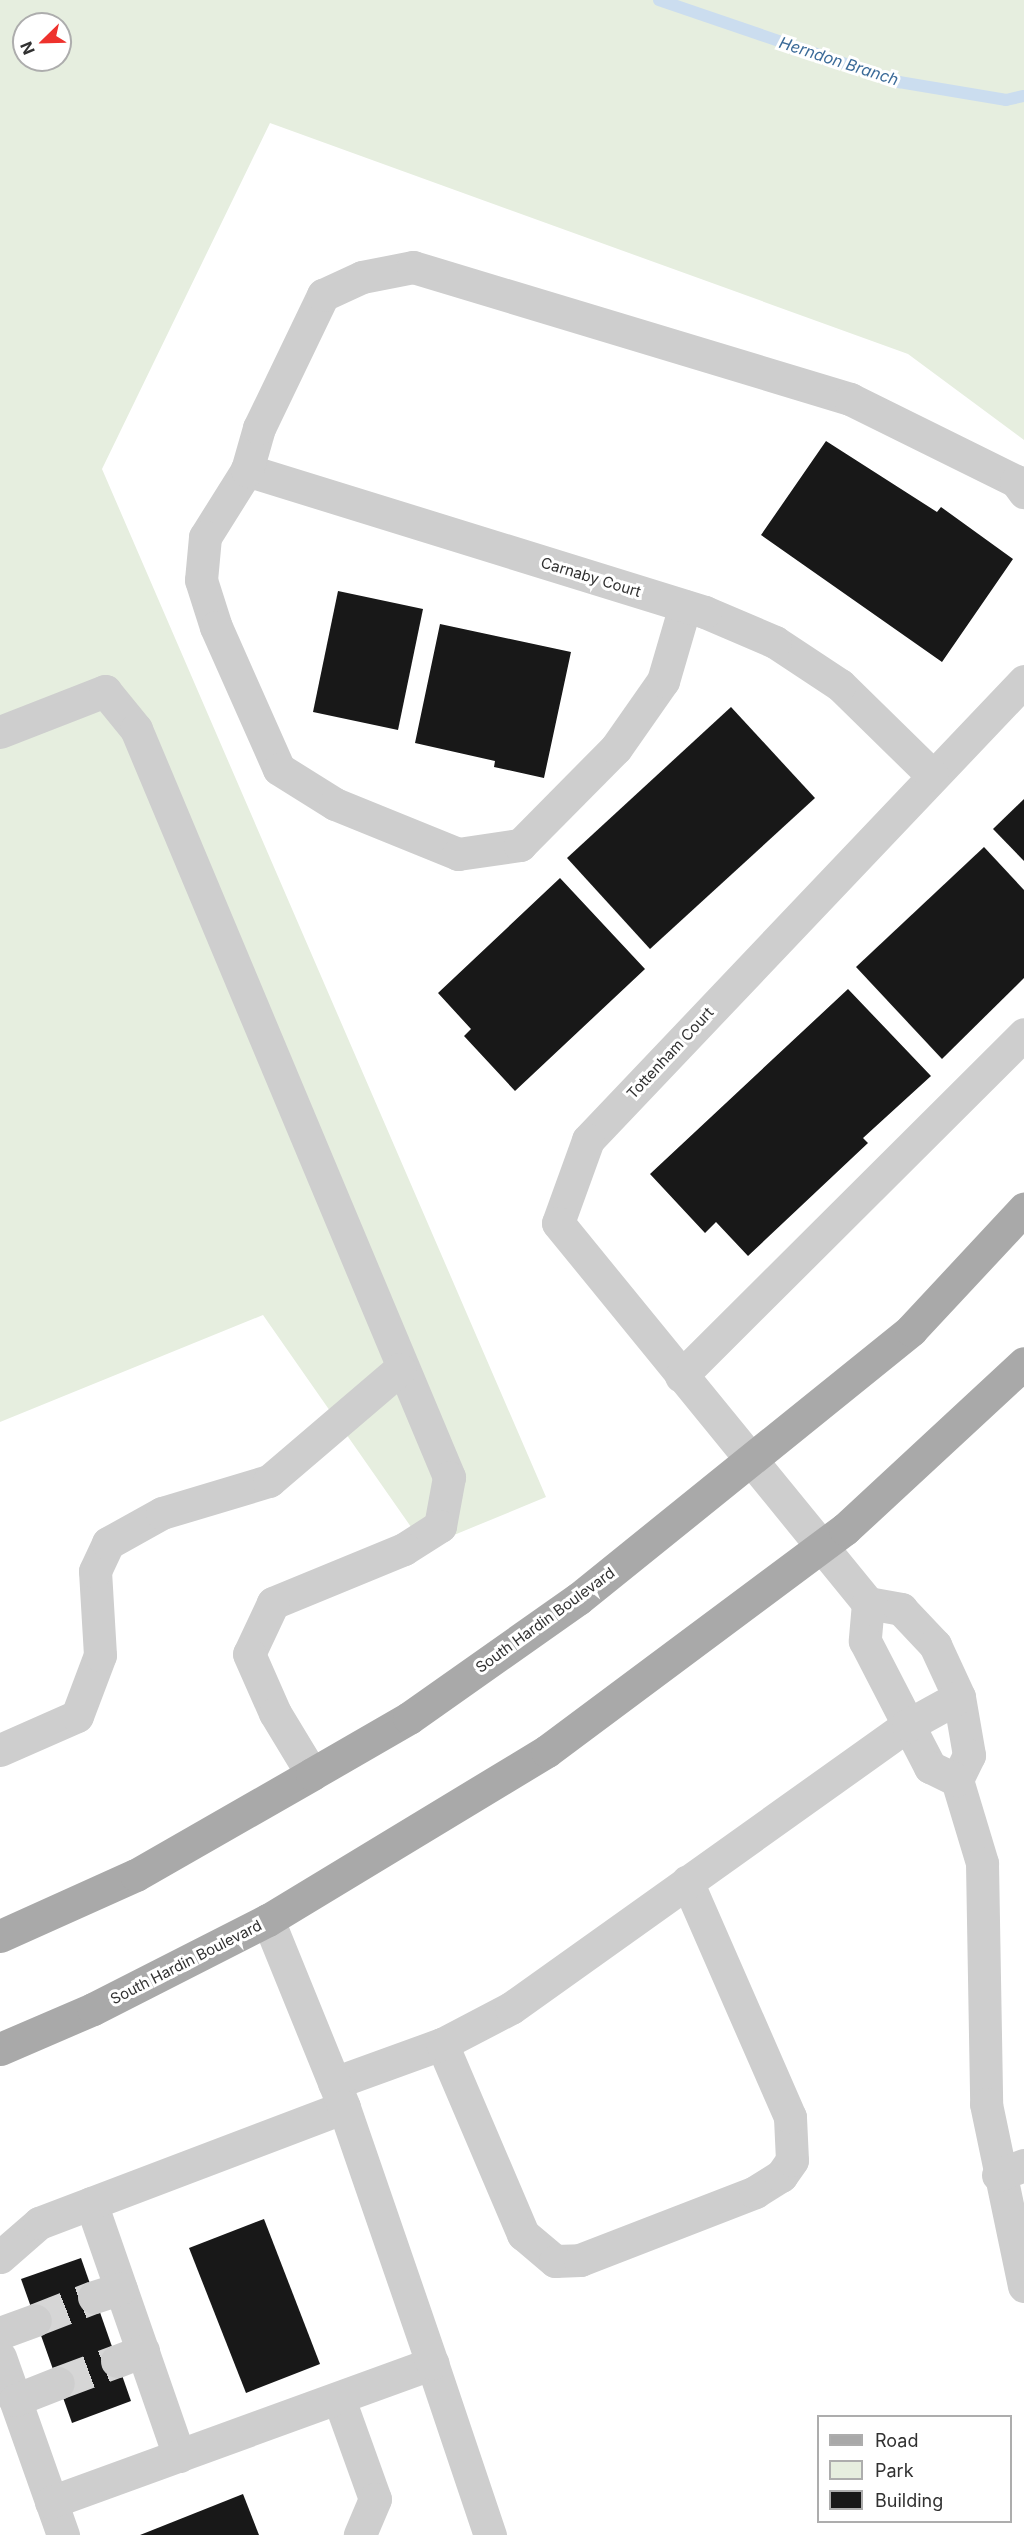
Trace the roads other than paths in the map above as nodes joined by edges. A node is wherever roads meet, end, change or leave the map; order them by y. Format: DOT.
graph roads {
  1 [pos="247,470"];
  2 [pos="1024,492"];
  3 [pos="686,606"];
  4 [pos="1024,681"];
  5 [pos="0,732"];
  6 [pos="932,775"];
  7 [pos="1024,1034"];
  8 [pos="1024,1209"];
  9 [pos="1024,1363"];
  10 [pos="400,1369"];
  11 [pos="681,1376"];
  12 [pos="749,1461"];
  13 [pos="820,1547"];
  14 [pos="868,1603"];
  15 [pos="959,1697"];
  16 [pos="908,1725"];
  17 [pos="0,1750"];
  18 [pos="312,1774"];
  19 [pos="957,1780"];
  20 [pos="687,1881"];
  21 [pos="268,1920"];
  22 [pos="0,1936"];
  23 [pos="442,2044"];
  24 [pos="0,2049"];
  25 [pos="339,2095"];
  26 [pos="1011,2170"];
  27 [pos="91,2203"];
  28 [pos="0,2257"];
  29 [pos="1024,2286"];
  30 [pos="35,2320"];
  31 [pos="0,2333"];
  32 [pos="0,2357"];
  33 [pos="432,2363"];
  34 [pos="58,2383"];
  35 [pos="339,2399"];
  36 [pos="15,2400"];
  37 [pos="179,2456"];
  38 [pos="51,2502"];
  39 [pos="63,2535"];
  40 [pos="360,2535"];
  41 [pos="490,2535"];
  1 -- 2 [label="street"];
  1 -- 3 [label="street, Carnaby Court"];
  1 -- 3 [label="street"];
  3 -- 6 [label="street, Carnaby Court"];
  4 -- 6 [label="street, Tottenham Court"];
  5 -- 10 [label="street"];
  6 -- 11 [label="street, Tottenham Court"];
  7 -- 11 [label="street"];
  8 -- 12 [label="main road, South Hardin Boulevard"];
  9 -- 13 [label="main road, South Hardin Boulevard"];
  10 -- 17 [label="street"];
  10 -- 18 [label="street"];
  11 -- 12 [label="street, Tottenham Court"];
  12 -- 13 [label="street, Tottenham Court"];
  12 -- 18 [label="main road, South Hardin Boulevard"];
  13 -- 14 [label="street, Tottenham Court"];
  13 -- 21 [label="main road, South Hardin Boulevard"];
  14 -- 15 [label="street"];
  14 -- 16 [label="street"];
  15 -- 16 [label="street"];
  15 -- 19 [label="street"];
  16 -- 19 [label="street"];
  16 -- 20 [label="street"];
  18 -- 22 [label="main road, South Hardin Boulevard"];
  19 -- 26 [label="street"];
  20 -- 23 [label="street"];
  20 -- 23 [label="street"];
  21 -- 24 [label="main road, South Hardin Boulevard"];
  21 -- 25 [label="street"];
  23 -- 25 [label="street"];
  25 -- 27 [label="street"];
  25 -- 33 [label="street"];
  26 -- 29 [label="street"];
  27 -- 28 [label="street"];
  27 -- 37 [label="street"];
  30 -- 31 [label="street"];
  32 -- 36 [label="street"];
  33 -- 35 [label="street"];
  33 -- 41 [label="street"];
  34 -- 36 [label="street"];
  35 -- 37 [label="street"];
  35 -- 40 [label="street"];
  36 -- 38 [label="street"];
  37 -- 38 [label="street"];
  38 -- 39 [label="street"];
}
